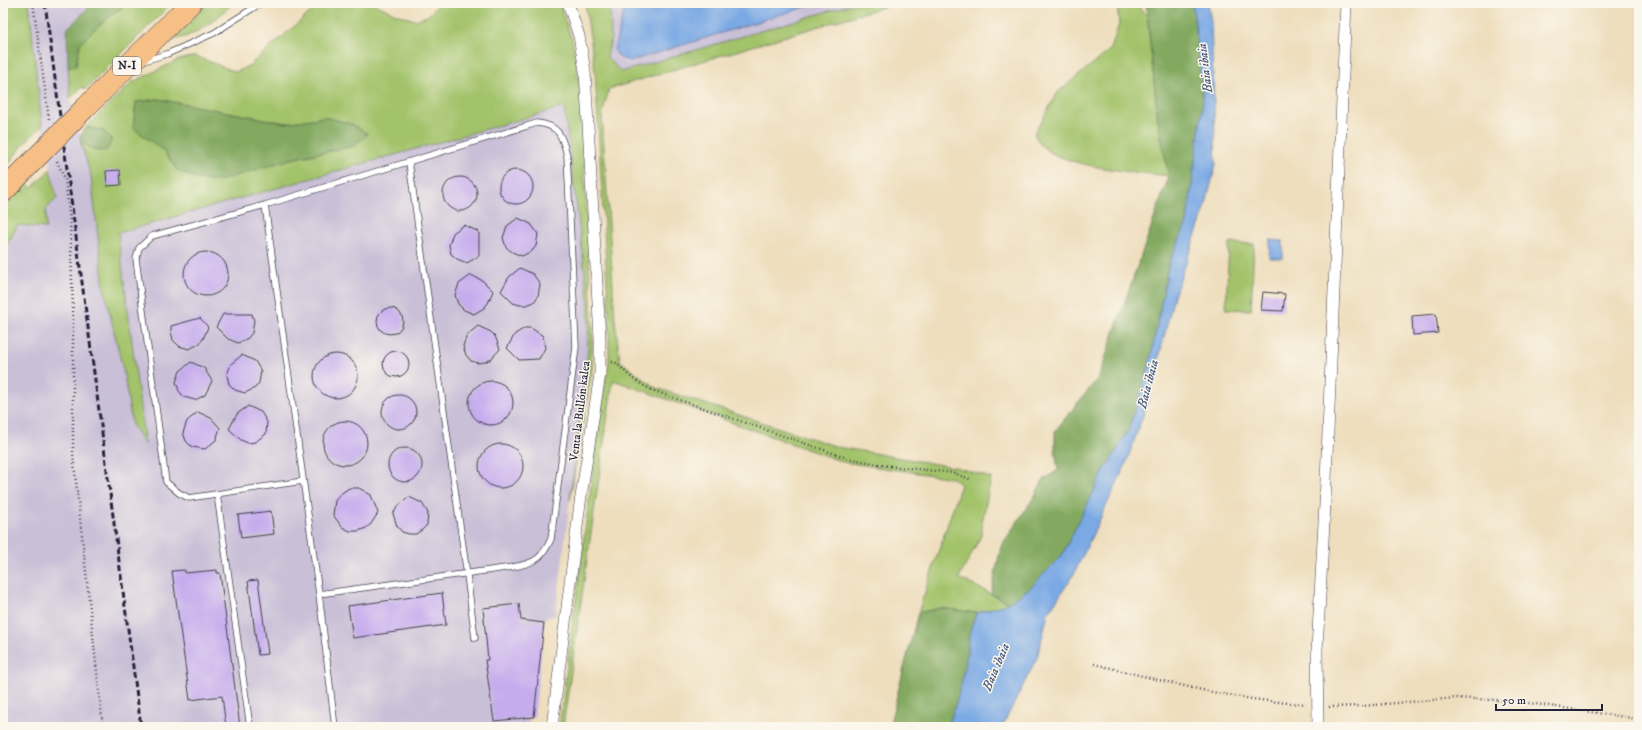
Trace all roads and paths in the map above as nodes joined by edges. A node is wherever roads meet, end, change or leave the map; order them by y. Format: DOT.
graph roads {
  1 [pos="33,3"];
  2 [pos="191,3"];
  3 [pos="261,3"];
  4 [pos="568,3"];
  5 [pos="1346,3"];
  6 [pos="127,66"];
  7 [pos="50,126"];
  8 [pos="55,157"];
  9 [pos="409,162"];
  10 [pos="3,192"];
  11 [pos="265,205"];
  12 [pos="600,361"];
  13 [pos="303,480"];
  14 [pos="972,480"];
  15 [pos="216,494"];
  16 [pos="468,574"];
  17 [pos="319,594"];
  18 [pos="475,638"];
  19 [pos="1094,664"];
  20 [pos="1318,705"];
  21 [pos="1639,720"];
  22 [pos="103,727"];
  23 [pos="250,727"];
  24 [pos="335,727"];
  25 [pos="552,727"];
  26 [pos="1318,727"];
  1 -- 7 [label="path"];
  2 -- 6 [label="highway, N-I"];
  3 -- 6 [label="lane"];
  4 -- 12 [label="street, Venta la Bullón kalea"];
  5 -- 20 [label="street"];
  6 -- 10 [label="highway, N-I, bridge"];
  8 -- 22 [label="path"];
  9 -- 11 [label="lane"];
  9 -- 16 [label="lane"];
  9 -- 16 [label="lane"];
  11 -- 13 [label="lane"];
  11 -- 15 [label="lane"];
  12 -- 14 [label="path"];
  12 -- 25 [label="street, Venta la Bullón kalea"];
  13 -- 15 [label="lane"];
  13 -- 17 [label="lane"];
  15 -- 23 [label="lane"];
  16 -- 17 [label="lane"];
  16 -- 18 [label="lane"];
  17 -- 24 [label="lane"];
  19 -- 20 [label="path"];
  20 -- 21 [label="path"];
  20 -- 26 [label="street"];
}
